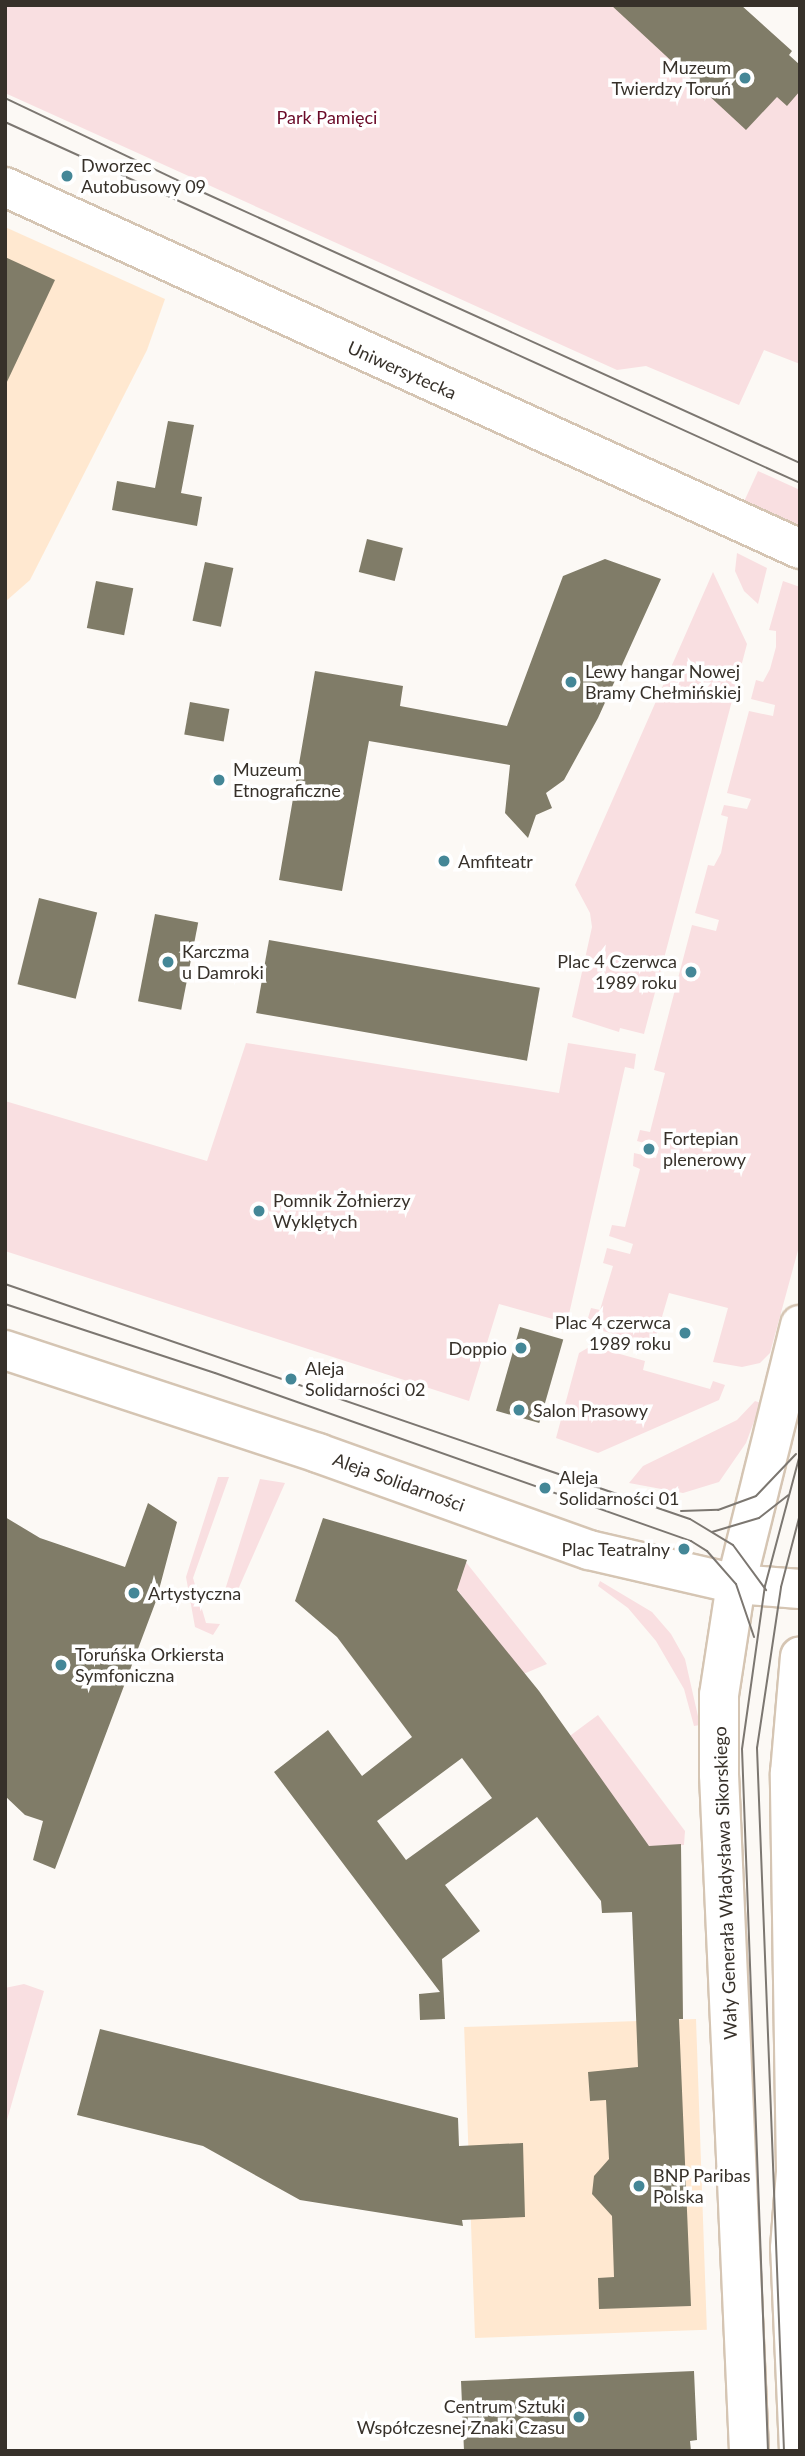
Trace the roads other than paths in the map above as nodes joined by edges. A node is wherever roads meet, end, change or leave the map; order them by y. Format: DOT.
graph roads {
  1 [pos="5,187"];
  2 [pos="800,549"];
  3 [pos="800,1325"];
  4 [pos="5,1350"];
  5 [pos="736,1584"];
  6 [pos="800,1589"];
  7 [pos="800,1656"];
  8 [pos="798,2172"];
  9 [pos="749,2451"];
  10 [pos="799,2451"];
  1 -- 2 [label="street, Uniwersytecka"];
  3 -- 5 [label="street, Wały Generała Władysława Sikorskiego"];
  4 -- 5 [label="street, Aleja Solidarności"];
  5 -- 6 [label="street, Aleja Solidarności"];
  5 -- 9 [label="street, Wały Generała Władysława Sikorskiego"];
  7 -- 8 [label="street"];
  8 -- 10 [label="street"];
}
